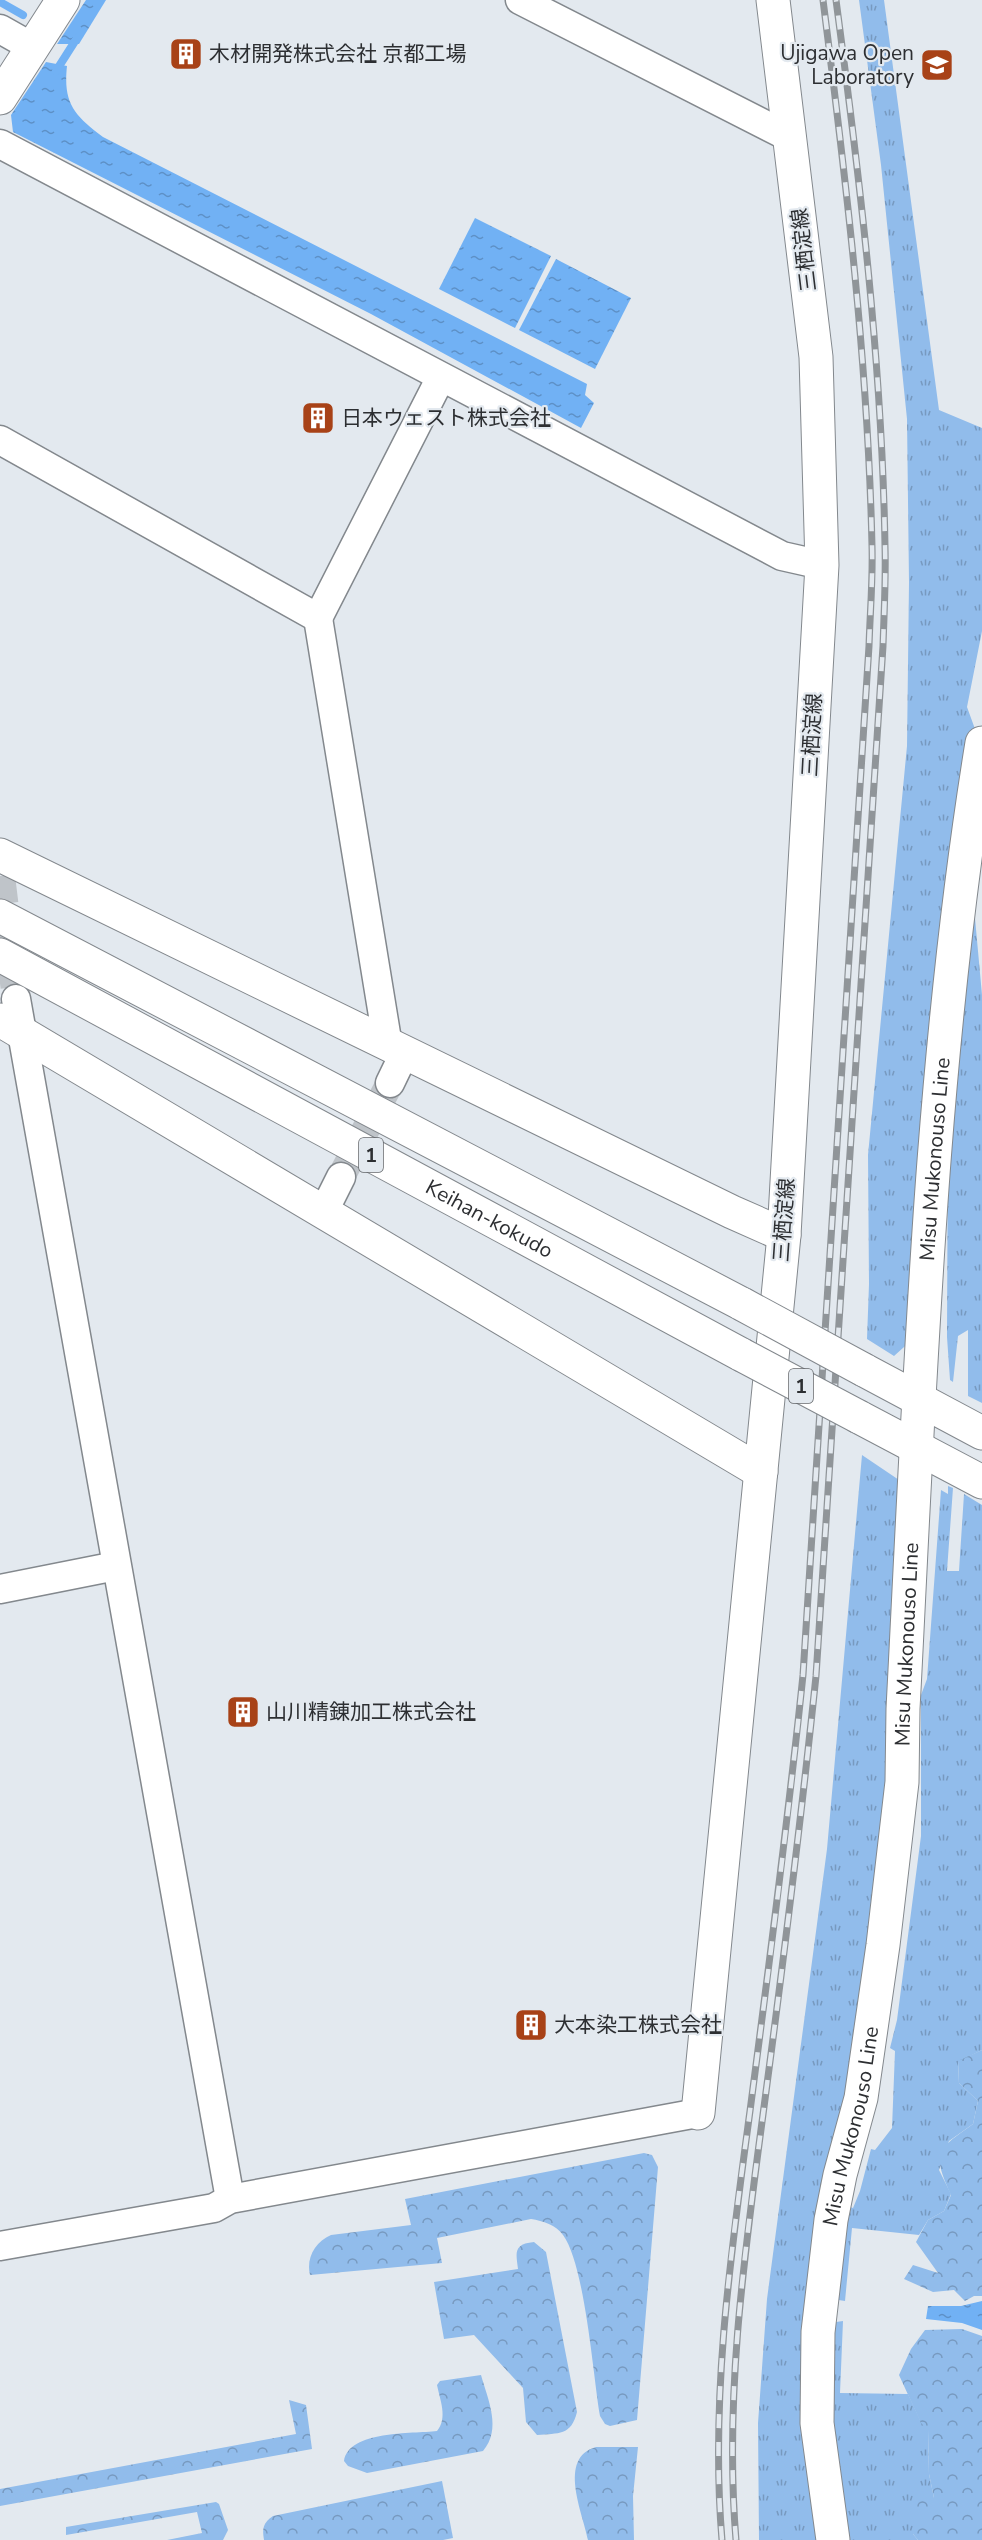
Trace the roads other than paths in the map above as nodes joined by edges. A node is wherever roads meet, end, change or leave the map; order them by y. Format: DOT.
graph roads {
  1 [pos="63,0"];
  2 [pos="520,0"];
  3 [pos="773,0"];
  4 [pos="0,29"];
  5 [pos="32,47"];
  6 [pos="0,98"];
  7 [pos="791,138"];
  8 [pos="8,149"];
  9 [pos="441,377"];
  10 [pos="0,440"];
  11 [pos="822,565"];
  12 [pos="318,618"];
  13 [pos="982,743"];
  14 [pos="0,866"];
  15 [pos="0,916"];
  16 [pos="0,955"];
  17 [pos="12,1017"];
  18 [pos="396,1050"];
  19 [pos="390,1083"];
  20 [pos="341,1177"];
  21 [pos="324,1211"];
  22 [pos="784,1235"];
  23 [pos="920,1399"];
  24 [pos="982,1433"];
  25 [pos="931,1455"];
  26 [pos="761,1472"];
  27 [pos="982,1482"];
  28 [pos="116,1566"];
  29 [pos="0,1589"];
  30 [pos="698,2113"];
  31 [pos="230,2199"];
  32 [pos="0,2246"];
  33 [pos="833,2540"];
  1 -- 5 [label="main road"];
  2 -- 7 [label="street"];
  3 -- 7 [label="main road, 三栖淀線"];
  4 -- 5 [label="street"];
  5 -- 6 [label="main road"];
  7 -- 11 [label="main road, 三栖淀線"];
  8 -- 9 [label="street"];
  9 -- 11 [label="street"];
  9 -- 12 [label="street"];
  10 -- 12 [label="street"];
  11 -- 22 [label="main road, 三栖淀線"];
  12 -- 18 [label="street"];
  13 -- 23 [label="main road, Misu Mukonouso Line"];
  14 -- 18 [label="main road"];
  15 -- 23 [label="main road, Keihan-kokudo / 1, bridge"];
  16 -- 25 [label="main road, Keihan-kokudo / 1, bridge"];
  17 -- 21 [label="main road"];
  17 -- 28 [label="street"];
  18 -- 19 [label="street"];
  18 -- 22 [label="main road"];
  20 -- 21 [label="street"];
  21 -- 26 [label="main road"];
  22 -- 26 [label="main road, 三栖淀線"];
  23 -- 24 [label="main road, Keihan-kokudo / 1"];
  23 -- 25 [label="main road, Misu Mukonouso Line"];
  25 -- 27 [label="main road, Keihan-kokudo / 1"];
  25 -- 33 [label="main road, Misu Mukonouso Line"];
  26 -- 30 [label="main road, 三栖淀線"];
  28 -- 29 [label="street"];
  28 -- 31 [label="street"];
  30 -- 31 [label="street"];
  31 -- 32 [label="street"];
}
